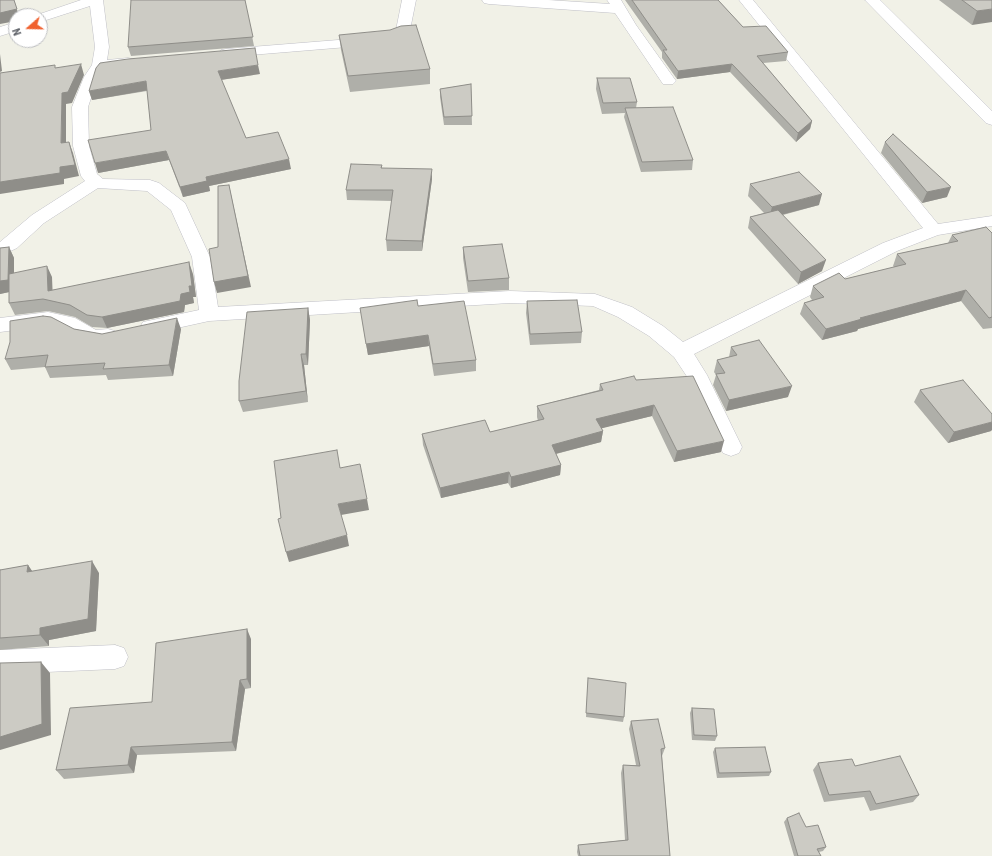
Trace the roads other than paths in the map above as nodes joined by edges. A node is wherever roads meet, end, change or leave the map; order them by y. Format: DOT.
graph roads {
  1 [pos="95,0"];
  2 [pos="409,0"];
  3 [pos="489,0"];
  4 [pos="746,0"];
  5 [pos="872,0"];
  6 [pos="617,2"];
  7 [pos="48,15"];
  8 [pos="212,54"];
  9 [pos="144,60"];
  10 [pos="91,66"];
  11 [pos="668,81"];
  12 [pos="992,120"];
  13 [pos="95,182"];
  14 [pos="992,221"];
  15 [pos="934,230"];
  16 [pos="0,250"];
  17 [pos="209,314"];
  18 [pos="0,325"];
  19 [pos="681,352"];
  20 [pos="731,447"];
  21 [pos="115,657"];
  22 [pos="0,662"];
  1 -- 7 [label="street"];
  1 -- 10 [label="street"];
  2 -- 8 [label="street"];
  3 -- 6 [label="street"];
  4 -- 15 [label="street"];
  5 -- 12 [label="street"];
  6 -- 11 [label="street"];
  9 -- 10 [label="street"];
  10 -- 13 [label="street"];
  13 -- 16 [label="street"];
  13 -- 17 [label="street"];
  14 -- 15 [label="street"];
  15 -- 19 [label="street"];
  17 -- 18 [label="street"];
  17 -- 19 [label="street"];
  19 -- 20 [label="street"];
  21 -- 22 [label="street"];
}
